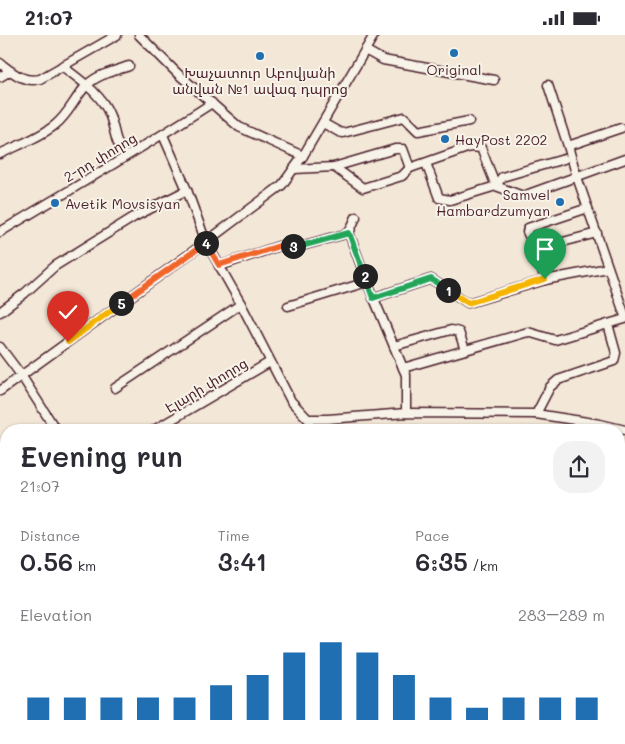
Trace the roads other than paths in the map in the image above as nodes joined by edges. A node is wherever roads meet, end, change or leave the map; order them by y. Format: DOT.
graph roads {
  1 [pos="118,35"];
  2 [pos="139,35"];
  3 [pos="374,35"];
  4 [pos="109,38"];
  5 [pos="365,50"];
  6 [pos="0,63"];
  7 [pos="62,66"];
  8 [pos="130,67"];
  9 [pos="10,71"];
  10 [pos="0,77"];
  11 [pos="494,80"];
  12 [pos="87,85"];
  13 [pos="548,85"];
  14 [pos="212,103"];
  15 [pos="469,121"];
  16 [pos="323,123"];
  17 [pos="621,127"];
  18 [pos="163,135"];
  19 [pos="568,146"];
  20 [pos="0,154"];
  21 [pos="125,156"];
  22 [pos="303,156"];
  23 [pos="564,159"];
  24 [pos="625,159"];
  25 [pos="426,163"];
  26 [pos="334,167"];
  27 [pos="410,168"];
  28 [pos="294,169"];
  29 [pos="577,177"];
  30 [pos="496,186"];
  31 [pos="187,190"];
  32 [pos="588,208"];
  33 [pos="356,217"];
  34 [pos="0,232"];
  35 [pos="349,233"];
  36 [pos="597,233"];
  37 [pos="206,242"];
  38 [pos="536,249"];
  39 [pos="219,265"];
  40 [pos="608,268"];
  41 [pos="545,279"];
  42 [pos="367,282"];
  43 [pos="373,298"];
  44 [pos="241,304"];
  45 [pos="288,307"];
  46 [pos="0,312"];
  47 [pos="625,318"];
  48 [pos="608,324"];
  49 [pos="394,346"];
  50 [pos="0,347"];
  51 [pos="465,350"];
  52 [pos="270,362"];
  53 [pos="403,368"];
  54 [pos="22,375"];
  55 [pos="115,388"];
  56 [pos="0,391"];
  57 [pos="406,413"];
  58 [pos="536,414"];
  59 [pos="52,424"];
  60 [pos="164,424"];
  61 [pos="600,424"];
  1 -- 4 [label="street"];
  2 -- 14 [label="street"];
  3 -- 5 [label="street"];
  4 -- 7 [label="street"];
  5 -- 11 [label="street"];
  5 -- 16 [label="street"];
  6 -- 9 [label="street"];
  7 -- 9 [label="street"];
  7 -- 12 [label="street"];
  8 -- 12 [label="street"];
  9 -- 10 [label="street"];
  12 -- 20 [label="street"];
  12 -- 21 [label="street"];
  13 -- 19 [label="street"];
  14 -- 18 [label="street, 2-րդ փողոց"];
  14 -- 22 [label="street"];
  15 -- 16 [label="street"];
  16 -- 22 [label="street"];
  17 -- 19 [label="street"];
  18 -- 21 [label="street, 2-րդ փողոց"];
  18 -- 31 [label="street"];
  19 -- 29 [label="street"];
  21 -- 34 [label="street, 2-րդ փողոց"];
  22 -- 28 [label="street"];
  23 -- 30 [label="street"];
  24 -- 29 [label="street"];
  25 -- 27 [label="street"];
  25 -- 30 [label="street"];
  25 -- 30 [label="street"];
  26 -- 27 [label="street"];
  26 -- 27 [label="street"];
  26 -- 28 [label="street"];
  28 -- 37 [label="street"];
  29 -- 30 [label="street"];
  29 -- 32 [label="street"];
  31 -- 37 [label="street"];
  31 -- 46 [label="street"];
  32 -- 36 [label="street"];
  32 -- 38 [label="street"];
  33 -- 35 [label="street"];
  35 -- 39 [label="street"];
  35 -- 42 [label="street"];
  36 -- 38 [label="street"];
  36 -- 40 [label="street"];
  37 -- 39 [label="street"];
  37 -- 54 [label="street"];
  38 -- 41 [label="street"];
  39 -- 44 [label="street"];
  40 -- 41 [label="street"];
  40 -- 47 [label="street"];
  41 -- 43 [label="street"];
  42 -- 43 [label="street"];
  42 -- 45 [label="street"];
  43 -- 49 [label="street"];
  44 -- 52 [label="street"];
  44 -- 55 [label="street"];
  47 -- 48 [label="street"];
  48 -- 51 [label="street"];
  48 -- 58 [label="street"];
  49 -- 51 [label="street"];
  49 -- 53 [label="street"];
  50 -- 54 [label="street"];
  51 -- 53 [label="street"];
  52 -- 57 [label="street"];
  52 -- 60 [label="street, Էլարի փողոց"];
  53 -- 57 [label="street"];
  54 -- 56 [label="street"];
  54 -- 59 [label="street"];
  57 -- 58 [label="street"];
  58 -- 61 [label="street"];
}
